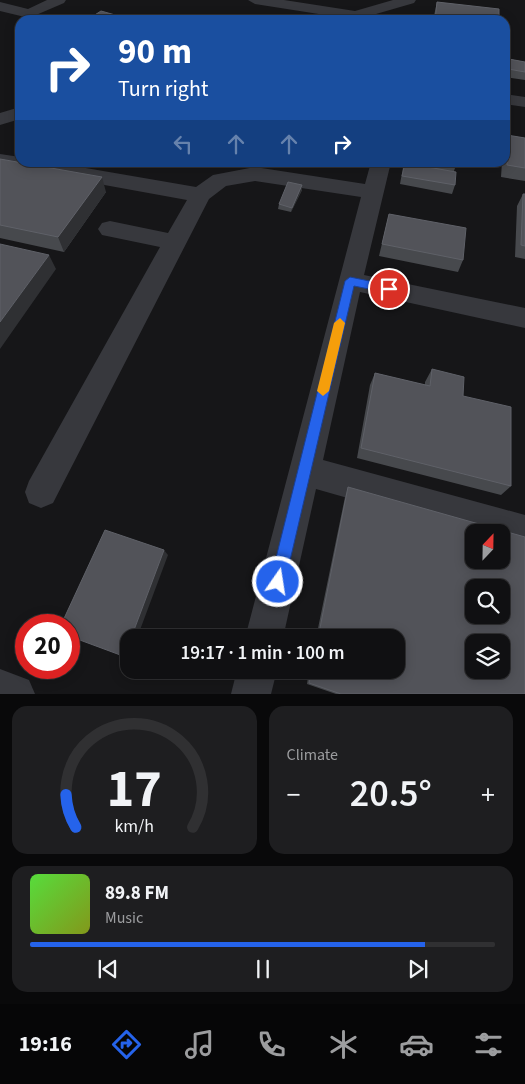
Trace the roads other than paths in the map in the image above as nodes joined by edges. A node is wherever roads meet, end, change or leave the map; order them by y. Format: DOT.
graph roads {
  1 [pos="59,0"];
  2 [pos="255,0"];
  3 [pos="402,2"];
  4 [pos="0,6"];
  5 [pos="357,14"];
  6 [pos="354,15"];
  7 [pos="362,15"];
  8 [pos="405,15"];
  9 [pos="510,100"];
  10 [pos="525,102"];
  11 [pos="15,114"];
  12 [pos="0,119"];
  13 [pos="0,160"];
  14 [pos="15,163"];
  15 [pos="40,167"];
  16 [pos="380,167"];
  17 [pos="374,192"];
  18 [pos="200,195"];
  19 [pos="110,229"];
  20 [pos="174,242"];
  21 [pos="350,281"];
  22 [pos="525,318"];
  23 [pos="304,470"];
  24 [pos="41,492"];
  25 [pos="525,532"];
  26 [pos="266,629"];
  27 [pos="255,679"];
  28 [pos="0,689"];
  29 [pos="15,694"];
  30 [pos="251,694"];
  1 -- 4 [label="lane"];
  2 -- 5 [label="lane"];
  3 -- 5 [label="lane"];
  3 -- 8 [label="lane"];
  5 -- 6 [label="lane"];
  5 -- 7 [label="lane"];
  9 -- 10 [label="lane"];
  11 -- 12 [label="lane"];
  13 -- 14 [label="lane"];
  15 -- 18 [label="lane"];
  16 -- 17 [label="lane"];
  17 -- 18 [label="lane"];
  17 -- 21 [label="lane"];
  18 -- 20 [label="lane"];
  19 -- 20 [label="lane"];
  20 -- 24 [label="lane"];
  21 -- 22 [label="lane"];
  21 -- 23 [label="lane"];
  23 -- 25 [label="lane"];
  23 -- 26 [label="lane"];
  27 -- 30 [label="lane"];
  28 -- 29 [label="lane"];
}
